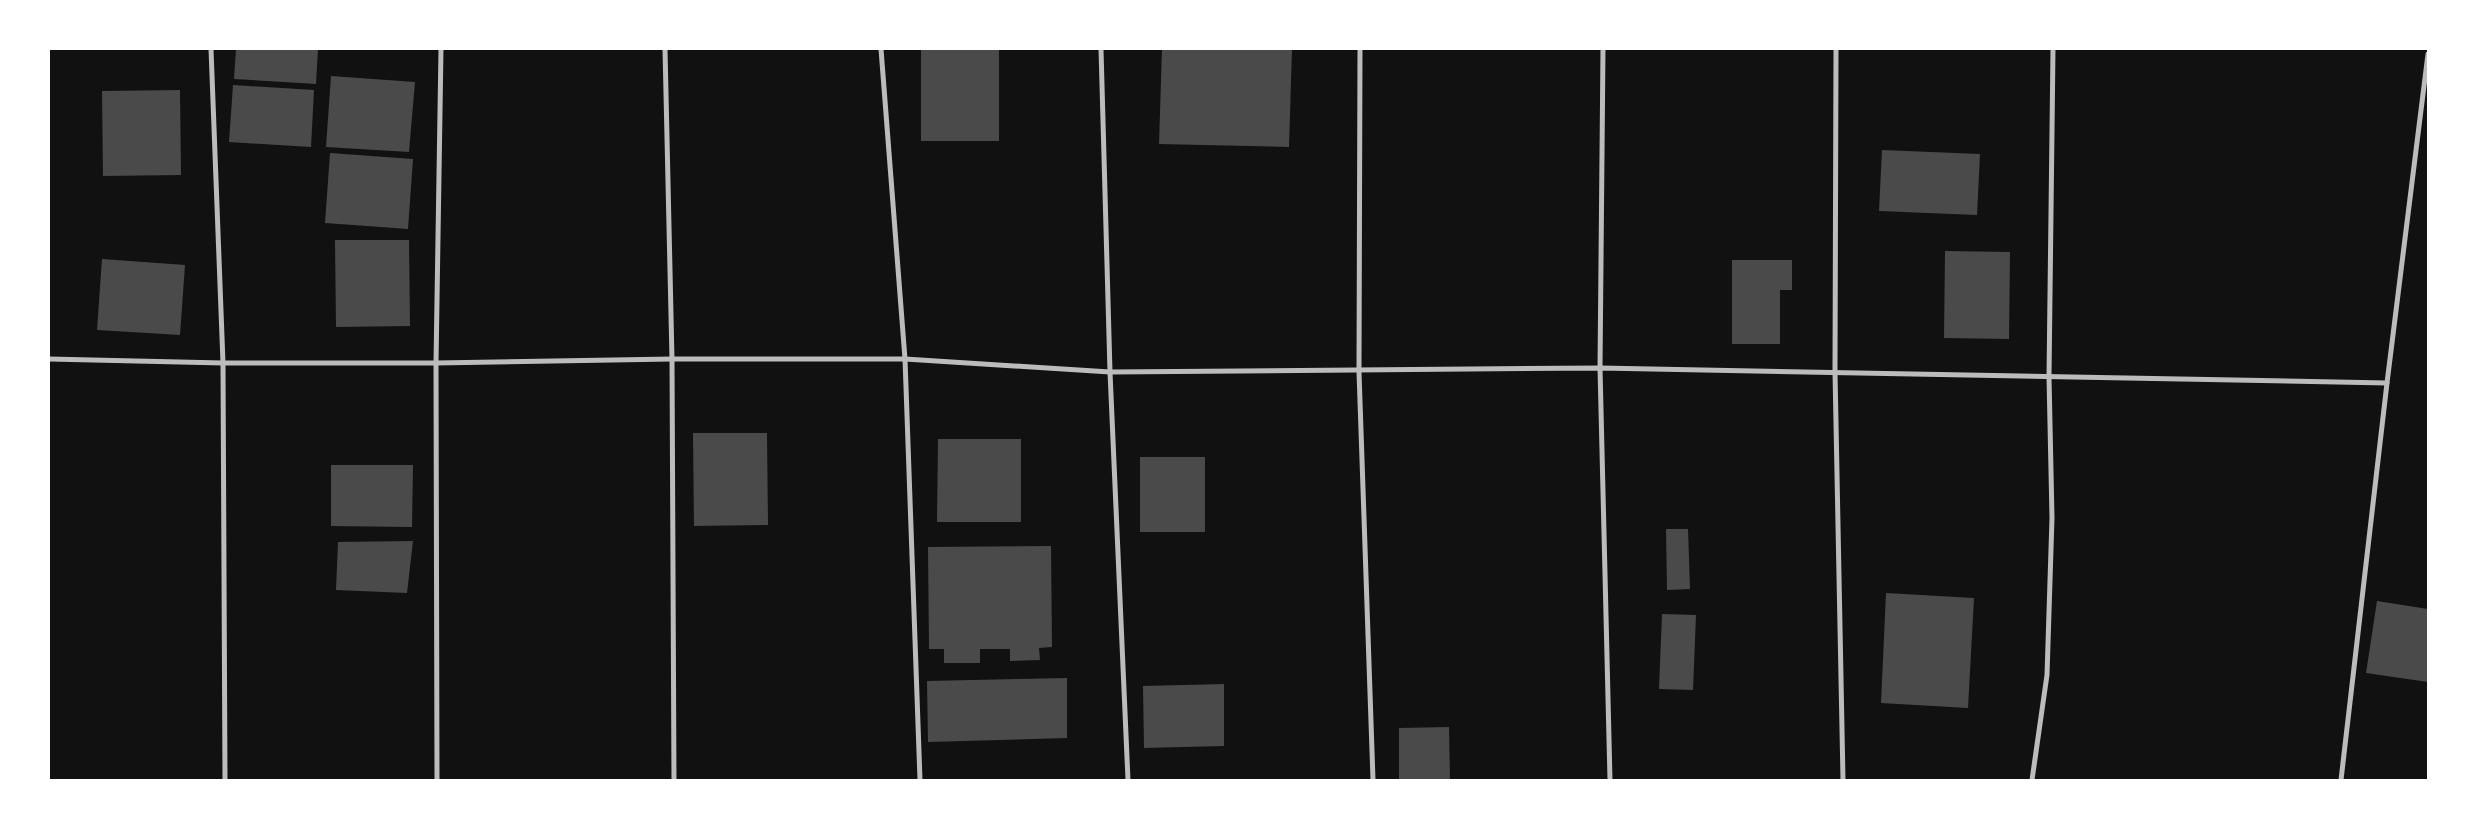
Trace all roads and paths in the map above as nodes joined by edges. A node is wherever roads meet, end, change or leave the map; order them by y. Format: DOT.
graph roads {
  1 [pos="211,49"];
  2 [pos="441,49"];
  3 [pos="665,49"];
  4 [pos="881,49"];
  5 [pos="1101,49"];
  6 [pos="1360,49"];
  7 [pos="1603,49"];
  8 [pos="1836,49"];
  9 [pos="2053,49"];
  10 [pos="2428,54"];
  11 [pos="49,359"];
  12 [pos="672,359"];
  13 [pos="904,359"];
  14 [pos="223,363"];
  15 [pos="436,363"];
  16 [pos="1600,368"];
  17 [pos="1110,372"];
  18 [pos="1359,372"];
  19 [pos="1835,372"];
  20 [pos="2049,377"];
  21 [pos="2387,383"];
  22 [pos="225,780"];
  23 [pos="437,780"];
  24 [pos="674,780"];
  25 [pos="920,780"];
  26 [pos="1128,780"];
  27 [pos="1374,780"];
  28 [pos="1610,780"];
  29 [pos="1843,780"];
  30 [pos="2032,780"];
  31 [pos="2341,780"];
  1 -- 14 [label="street"];
  2 -- 15 [label="street"];
  3 -- 12 [label="street"];
  4 -- 13 [label="street"];
  5 -- 17 [label="street"];
  6 -- 18 [label="street"];
  7 -- 16 [label="street"];
  8 -- 19 [label="street"];
  9 -- 20 [label="street"];
  10 -- 21 [label="street"];
  11 -- 14 [label="street"];
  12 -- 13 [label="street"];
  12 -- 15 [label="street"];
  12 -- 24 [label="street"];
  13 -- 17 [label="street"];
  13 -- 25 [label="street"];
  14 -- 15 [label="street"];
  14 -- 22 [label="street"];
  15 -- 23 [label="street"];
  16 -- 18 [label="street"];
  16 -- 19 [label="street"];
  16 -- 28 [label="street"];
  17 -- 18 [label="street"];
  17 -- 26 [label="street"];
  18 -- 27 [label="street"];
  19 -- 20 [label="street"];
  19 -- 29 [label="street"];
  20 -- 21 [label="street"];
  20 -- 30 [label="street"];
  21 -- 31 [label="street"];
}
